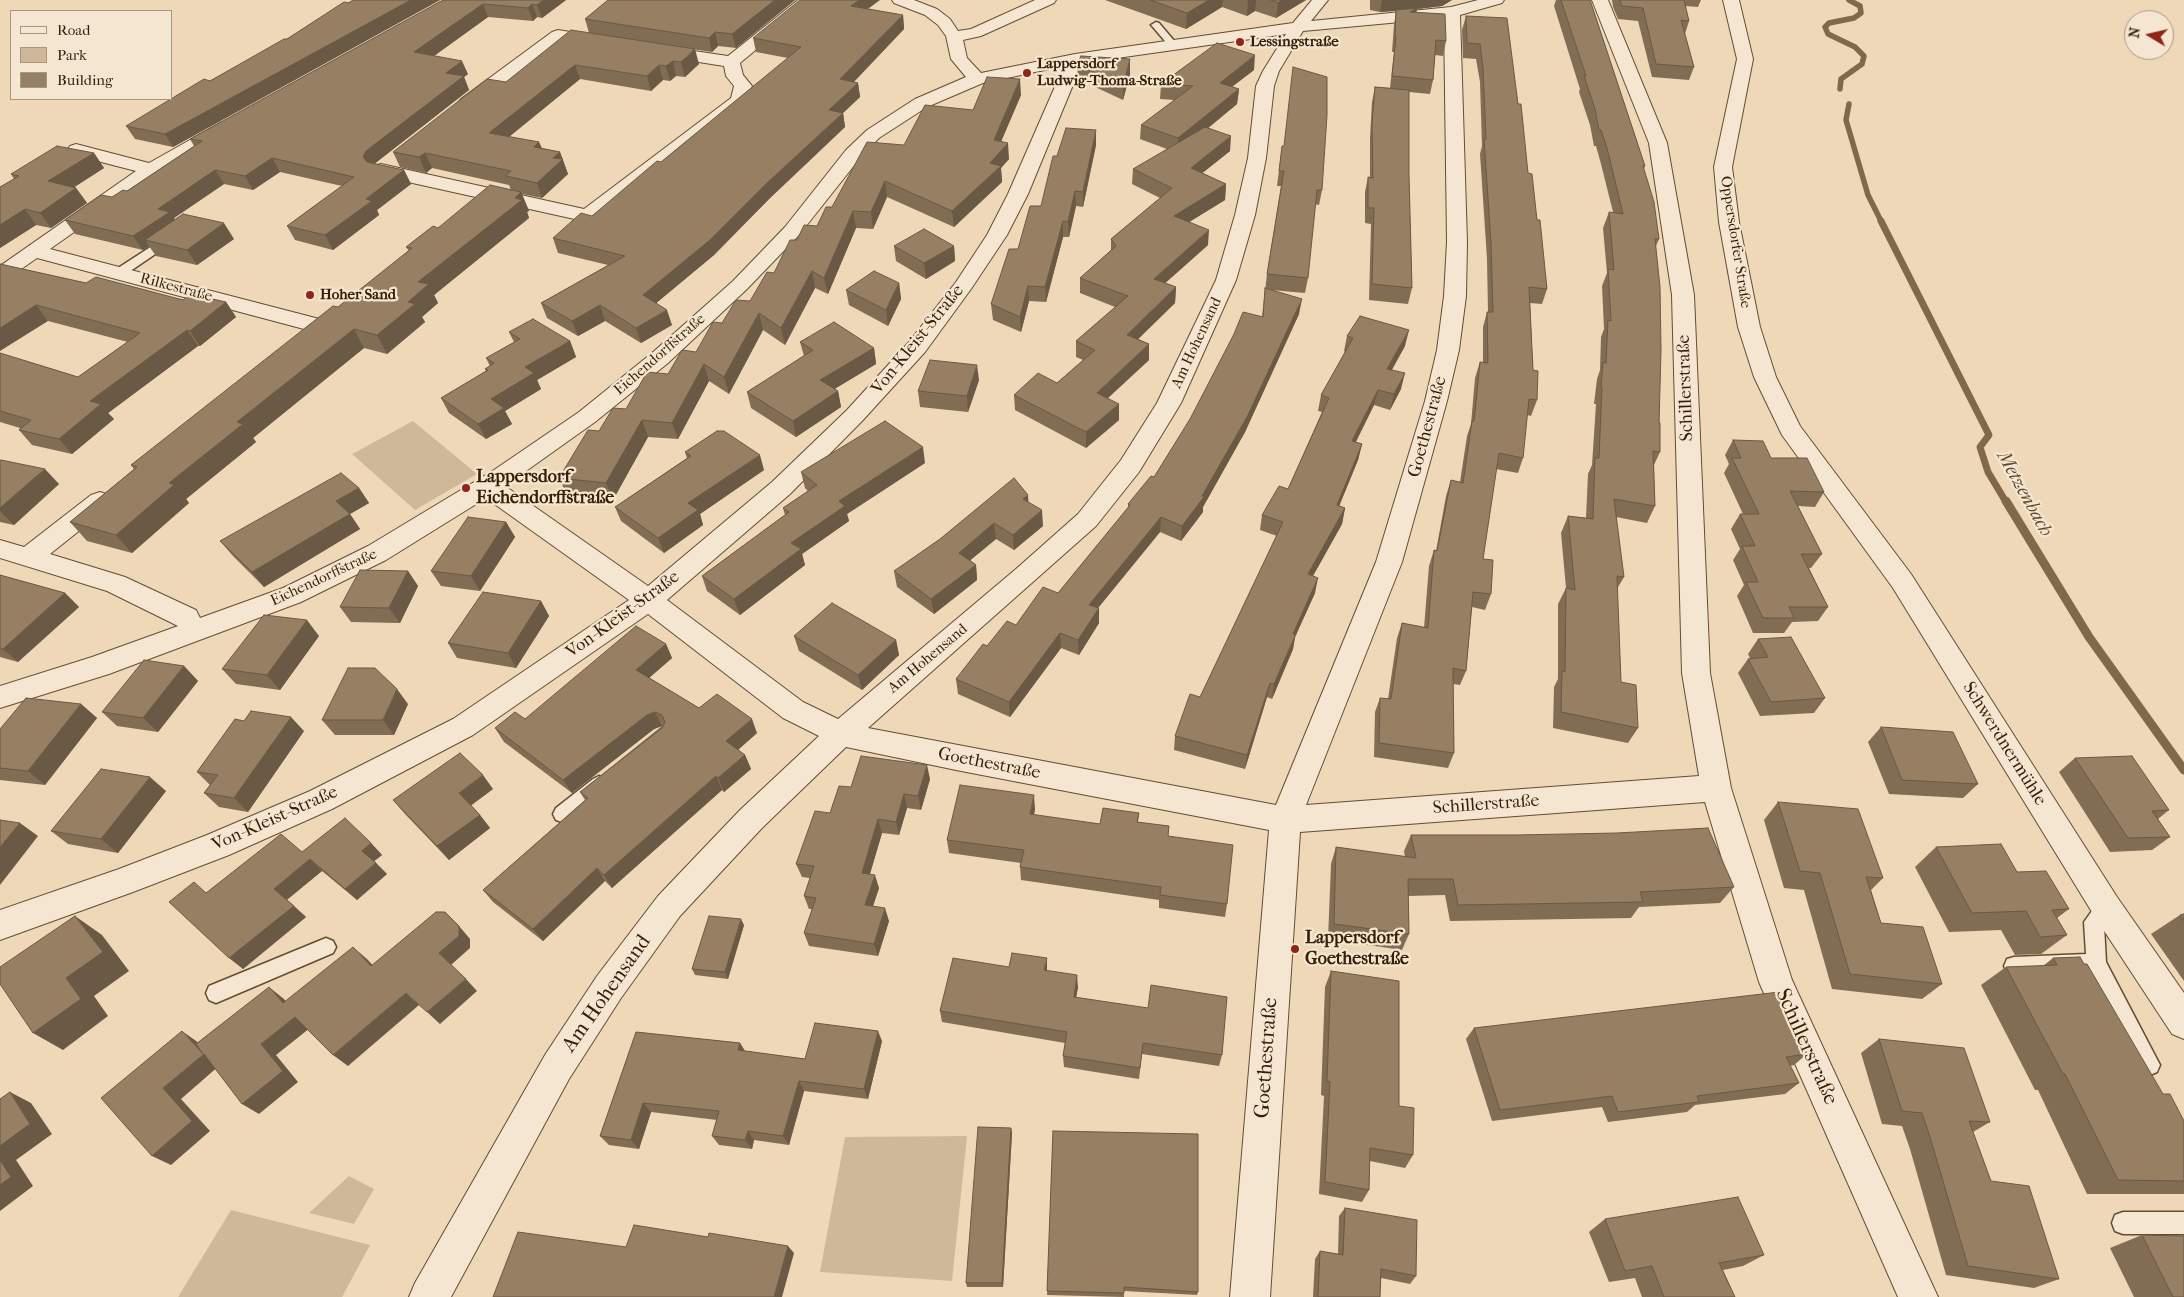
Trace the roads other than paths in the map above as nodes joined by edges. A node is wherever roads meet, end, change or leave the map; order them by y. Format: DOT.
graph roads {
  1 [pos="808,0"];
  2 [pos="900,0"];
  3 [pos="1048,0"];
  4 [pos="1320,0"];
  5 [pos="1496,0"];
  6 [pos="1600,0"];
  7 [pos="1731,0"];
  8 [pos="1452,12"];
  9 [pos="1156,25"];
  10 [pos="1298,27"];
  11 [pos="954,36"];
  12 [pos="616,44"];
  13 [pos="1173,45"];
  14 [pos="644,48"];
  15 [pos="1075,59"];
  16 [pos="731,62"];
  17 [pos="977,79"];
  18 [pos="454,112"];
  19 [pos="238,120"];
  20 [pos="76,150"];
  21 [pos="396,158"];
  22 [pos="151,168"];
  23 [pos="486,194"];
  24 [pos="464,212"];
  25 [pos="183,230"];
  26 [pos="32,251"];
  27 [pos="119,273"];
  28 [pos="0,275"];
  29 [pos="296,344"];
  30 [pos="487,486"];
  31 [pos="113,490"];
  32 [pos="0,549"];
  33 [pos="29,557"];
  34 [pos="1902,581"];
  35 [pos="650,600"];
  36 [pos="195,632"];
  37 [pos="0,697"];
  38 [pos="841,734"];
  39 [pos="615,771"];
  40 [pos="1716,788"];
  41 [pos="562,814"];
  42 [pos="1285,820"];
  43 [pos="2106,907"];
  44 [pos="0,925"];
  45 [pos="326,947"];
  46 [pos="2096,963"];
  47 [pos="2014,966"];
  48 [pos="216,993"];
  49 [pos="2184,1022"];
  50 [pos="2150,1065"];
  51 [pos="2124,1223"];
  52 [pos="2184,1223"];
  53 [pos="429,1297"];
  54 [pos="1250,1297"];
  55 [pos="1918,1297"];
  1 -- 16 [label="street"];
  2 -- 11 [label="street"];
  3 -- 11 [label="street"];
  4 -- 10 [label="street"];
  5 -- 8 [label="street"];
  6 -- 40 [label="street, Schillerstraße"];
  7 -- 34 [label="street, Oppersdorfer Straße"];
  8 -- 10 [label="street"];
  8 -- 42 [label="street, Goethestraße"];
  9 -- 13 [label="lane"];
  10 -- 13 [label="street, Eichendorffstraße"];
  10 -- 38 [label="street, Am Hohensand"];
  11 -- 17 [label="street"];
  12 -- 18 [label="street"];
  13 -- 15 [label="street, Eichendorffstraße"];
  14 -- 16 [label="street"];
  15 -- 17 [label="street, Eichendorffstraße"];
  15 -- 35 [label="street, Von-Kleist-Straße"];
  16 -- 23 [label="street"];
  17 -- 30 [label="street, Eichendorffstraße"];
  19 -- 22 [label="street"];
  20 -- 22 [label="street"];
  21 -- 23 [label="street"];
  22 -- 26 [label="street"];
  23 -- 24 [label="street"];
  25 -- 27 [label="lane"];
  26 -- 27 [label="street, Rilkestraße"];
  26 -- 28 [label="street"];
  27 -- 29 [label="street, Rilkestraße"];
  30 -- 35 [label="street"];
  30 -- 36 [label="street, Eichendorffstraße"];
  31 -- 33 [label="street"];
  32 -- 33 [label="street"];
  33 -- 36 [label="street"];
  34 -- 43 [label="street, Schwerdnermühle"];
  35 -- 38 [label="street"];
  35 -- 44 [label="street, Von-Kleist-Straße"];
  36 -- 37 [label="street, Eichendorffstraße"];
  38 -- 42 [label="street, Goethestraße"];
  38 -- 53 [label="street, Am Hohensand"];
  39 -- 41 [label="lane"];
  40 -- 42 [label="street, Schillerstraße"];
  40 -- 55 [label="street, Schillerstraße"];
  42 -- 54 [label="street, Goethestraße"];
  43 -- 46 [label="lane"];
  43 -- 49 [label="street, Schwerdnermühle"];
  45 -- 48 [label="lane"];
  46 -- 47 [label="lane"];
  46 -- 50 [label="lane"];
  51 -- 52 [label="lane"];
}
